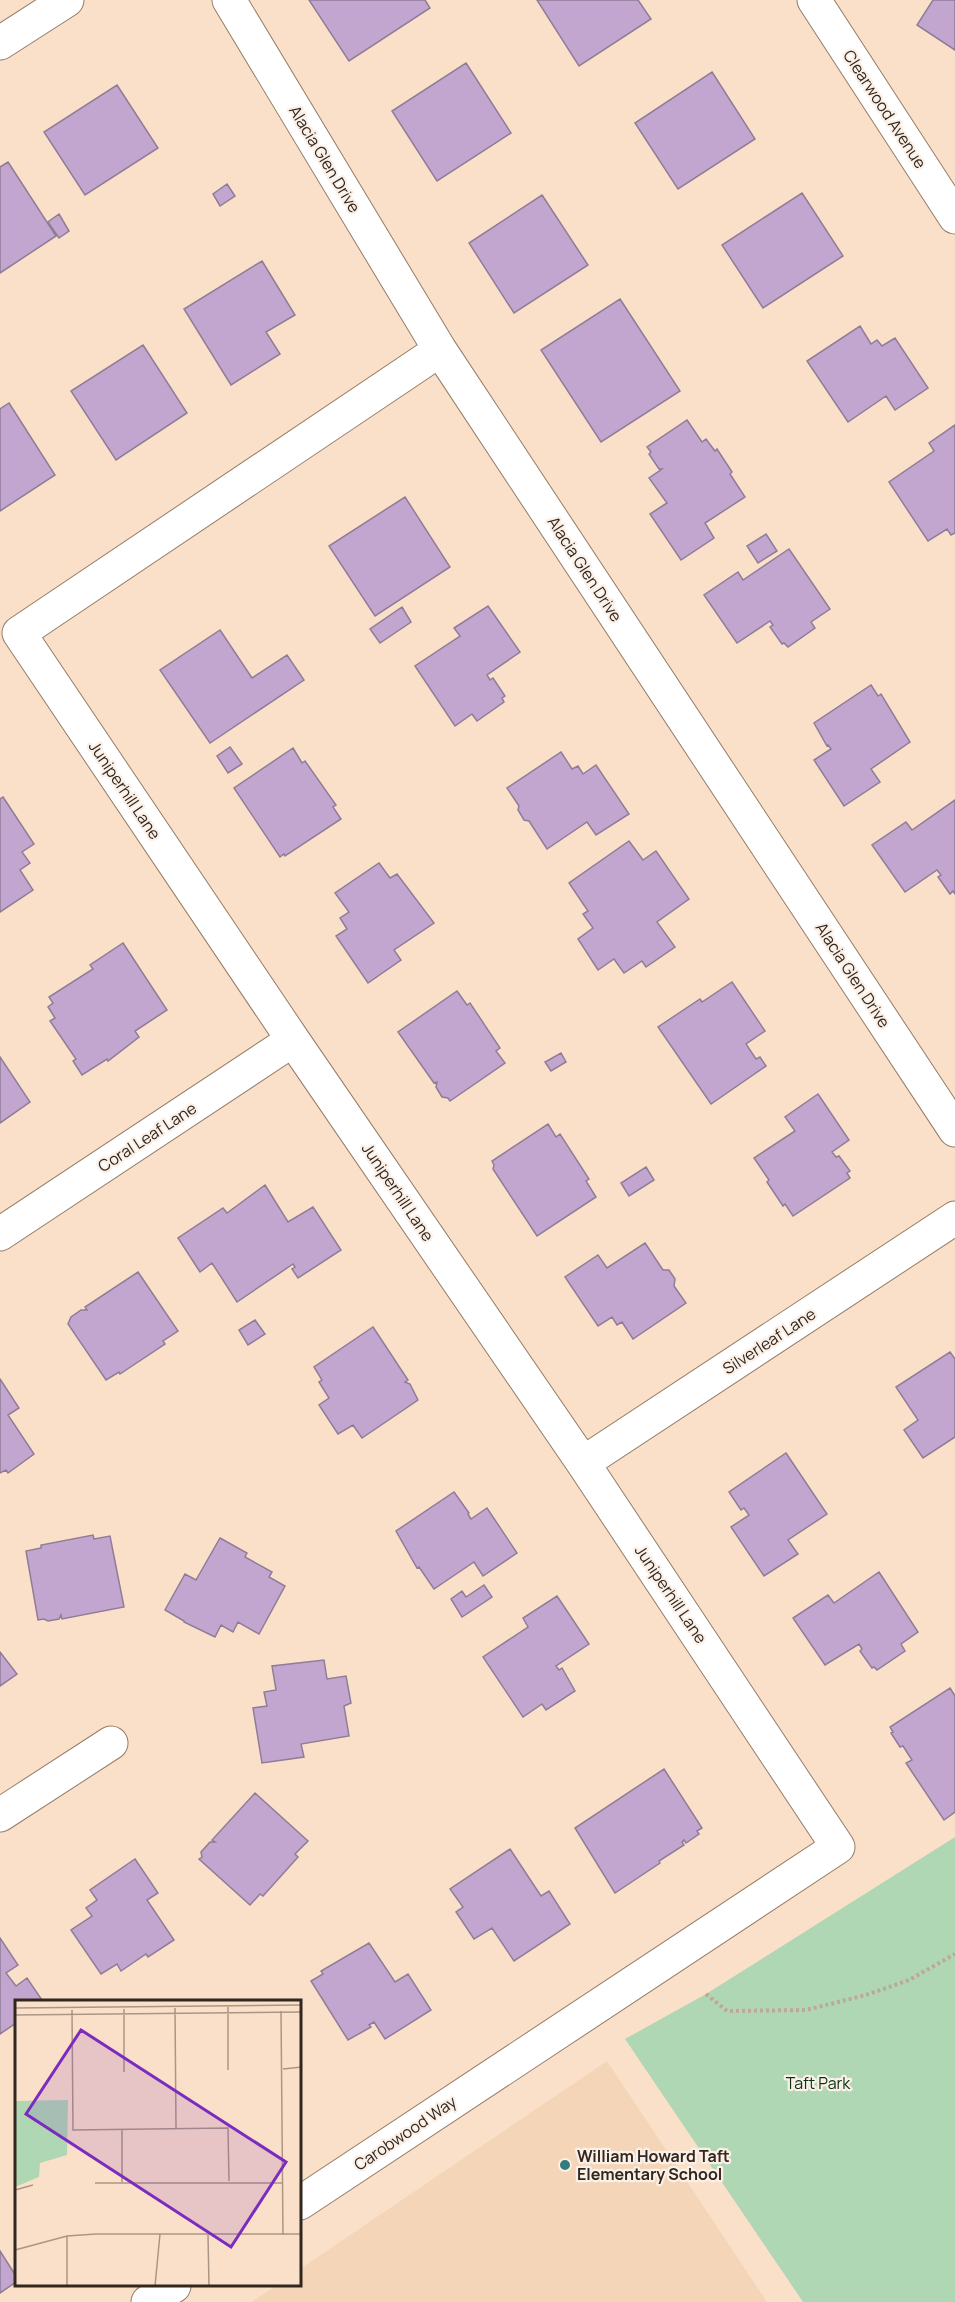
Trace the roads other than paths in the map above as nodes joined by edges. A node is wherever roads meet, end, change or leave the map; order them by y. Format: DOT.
graph roads {
  1 [pos="67,0"];
  2 [pos="229,0"];
  3 [pos="814,0"];
  4 [pos="0,43"];
  5 [pos="955,217"];
  6 [pos="440,350"];
  7 [pos="293,1040"];
  8 [pos="955,1130"];
  9 [pos="955,1218"];
  10 [pos="0,1234"];
  11 [pos="583,1463"];
  12 [pos="111,1743"];
  13 [pos="0,1815"];
  14 [pos="510,2064"];
  15 [pos="302,2202"];
  16 [pos="172,2287"];
  17 [pos="148,2302"];
  1 -- 4 [label="street"];
  2 -- 6 [label="street, Alacia Glen Drive"];
  3 -- 5 [label="street, Clearwood Avenue"];
  6 -- 7 [label="street, Juniperhill Lane"];
  6 -- 8 [label="street, Alacia Glen Drive"];
  7 -- 10 [label="street, Coral Leaf Lane"];
  7 -- 11 [label="street, Juniperhill Lane"];
  9 -- 11 [label="street, Silverleaf Lane"];
  11 -- 14 [label="street, Juniperhill Lane"];
  12 -- 13 [label="street"];
  14 -- 15 [label="street, Carobwood Way"];
  16 -- 17 [label="street"];
}
